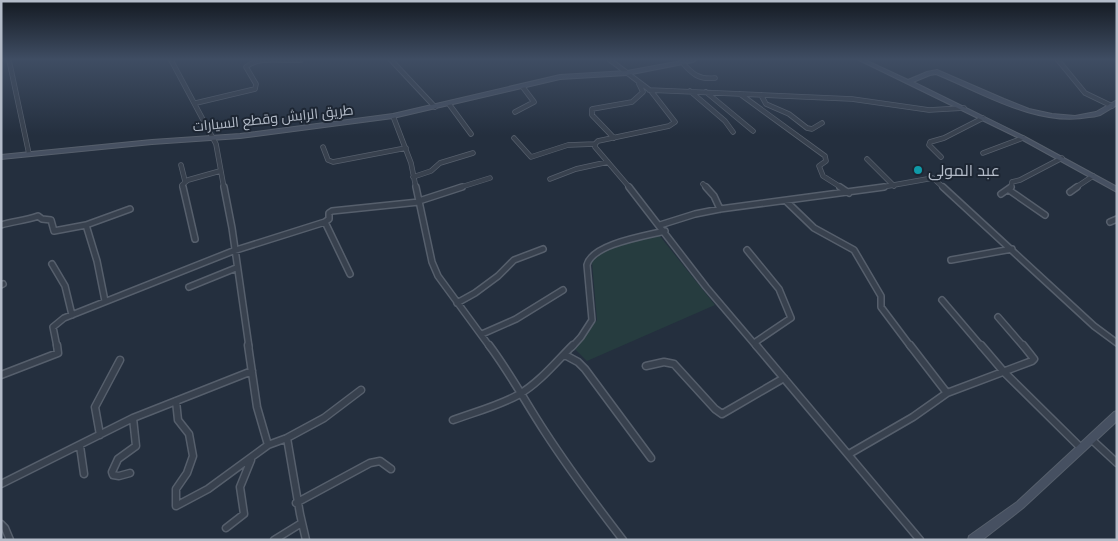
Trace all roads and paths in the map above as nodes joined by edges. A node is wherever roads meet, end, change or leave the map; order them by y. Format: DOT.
graph roads {
  1 [pos="15,85"];
  2 [pos="186,85"];
  3 [pos="256,85"];
  4 [pos="415,85"];
  5 [pos="525,85"];
  6 [pos="640,85"];
  7 [pos="641,85"];
  8 [pos="916,85"];
  9 [pos="968,85"];
  10 [pos="1079,85"];
  11 [pos="522,86"];
  12 [pos="649,90"];
  13 [pos="690,91"];
  14 [pos="705,92"];
  15 [pos="740,94"];
  16 [pos="761,95"];
  17 [pos="196,103"];
  18 [pos="449,104"];
  19 [pos="1114,104"];
  20 [pos="436,107"];
  21 [pos="964,108"];
  22 [pos="515,112"];
  23 [pos="784,112"];
  24 [pos="393,116"];
  25 [pos="770,117"];
  26 [pos="983,118"];
  27 [pos="822,123"];
  28 [pos="753,131"];
  29 [pos="733,132"];
  30 [pos="471,134"];
  31 [pos="214,138"];
  32 [pos="514,138"];
  33 [pos="614,138"];
  34 [pos="1023,138"];
  35 [pos="595,144"];
  36 [pos="323,147"];
  37 [pos="406,148"];
  38 [pos="473,153"];
  39 [pos="30,154"];
  40 [pos="983,154"];
  41 [pos="1,157"];
  42 [pos="941,157"];
  43 [pos="1062,158"];
  44 [pos="867,159"];
  45 [pos="608,162"];
  46 [pos="181,165"];
  47 [pos="220,171"];
  48 [pos="1093,176"];
  49 [pos="413,177"];
  50 [pos="490,178"];
  51 [pos="550,179"];
  52 [pos="185,181"];
  53 [pos="703,184"];
  54 [pos="894,186"];
  55 [pos="1009,190"];
  56 [pos="1117,190"];
  57 [pos="1070,192"];
  58 [pos="848,193"];
  59 [pos="1001,194"];
  60 [pos="419,202"];
  61 [pos="787,202"];
  62 [pos="130,209"];
  63 [pos="720,209"];
  64 [pos="1044,215"];
  65 [pos="1117,219"];
  66 [pos="325,222"];
  67 [pos="1110,222"];
  68 [pos="1,225"];
  69 [pos="86,225"];
  70 [pos="660,225"];
  71 [pos="665,231"];
  72 [pos="195,239"];
  73 [pos="1012,248"];
  74 [pos="544,249"];
  75 [pos="747,250"];
  76 [pos="233,251"];
  77 [pos="951,260"];
  78 [pos="52,264"];
  79 [pos="236,268"];
  80 [pos="350,274"];
  81 [pos="190,287"];
  82 [pos="562,290"];
  83 [pos="105,300"];
  84 [pos="942,300"];
  85 [pos="457,303"];
  86 [pos="72,315"];
  87 [pos="998,317"];
  88 [pos="482,334"];
  89 [pos="754,343"];
  90 [pos="1117,343"];
  91 [pos="565,355"];
  92 [pos="120,360"];
  93 [pos="646,366"];
  94 [pos="252,371"];
  95 [pos="1004,372"];
  96 [pos="1,375"];
  97 [pos="784,378"];
  98 [pos="360,390"];
  99 [pos="947,393"];
  100 [pos="520,394"];
  101 [pos="176,401"];
  102 [pos="1116,416"];
  103 [pos="133,418"];
  104 [pos="453,420"];
  105 [pos="100,435"];
  106 [pos="287,438"];
  107 [pos="1091,439"];
  108 [pos="268,445"];
  109 [pos="80,446"];
  110 [pos="1081,448"];
  111 [pos="849,454"];
  112 [pos="651,458"];
  113 [pos="251,459"];
  114 [pos="1117,463"];
  115 [pos="391,469"];
  116 [pos="130,473"];
  117 [pos="84,474"];
  118 [pos="1,484"];
  119 [pos="296,503"];
  120 [pos="1,524"];
  121 [pos="300,524"];
  122 [pos="226,528"];
  123 [pos="10,540"];
  124 [pos="274,540"];
  125 [pos="306,540"];
  126 [pos="623,540"];
  127 [pos="920,540"];
  128 [pos="973,540"];
  1 -- 39 [label="street"];
  2 -- 17 [label="street"];
  3 -- 17 [label="street"];
  4 -- 20 [label="street"];
  5 -- 11 [label="main road, طريق الرابش وقطع السيارات"];
  6 -- 33 [label="street"];
  7 -- 12 [label="street"];
  8 -- 21 [label="main road"];
  9 -- 19 [label="main road"];
  10 -- 19 [label="street"];
  11 -- 18 [label="main road, طريق الرابش وقطع السيارات"];
  11 -- 22 [label="street"];
  12 -- 13 [label="street"];
  12 -- 33 [label="street"];
  13 -- 14 [label="street"];
  13 -- 29 [label="street"];
  14 -- 15 [label="street"];
  14 -- 28 [label="street"];
  15 -- 16 [label="street"];
  15 -- 25 [label="street"];
  16 -- 21 [label="street"];
  16 -- 23 [label="street"];
  17 -- 31 [label="street"];
  18 -- 20 [label="main road, طريق الرابش وقطع السيارات"];
  18 -- 30 [label="street"];
  20 -- 24 [label="main road, طريق الرابش وقطع السيارات"];
  21 -- 26 [label="main road"];
  23 -- 25 [label="street"];
  23 -- 27 [label="street"];
  24 -- 31 [label="main road, طريق الرابش وقطع السيارات"];
  24 -- 37 [label="street"];
  25 -- 58 [label="street"];
  26 -- 34 [label="main road"];
  26 -- 42 [label="street"];
  31 -- 39 [label="main road, طريق الرابش وقطع السيارات"];
  31 -- 47 [label="street"];
  32 -- 35 [label="street"];
  33 -- 35 [label="street"];
  34 -- 40 [label="street"];
  34 -- 43 [label="main road"];
  35 -- 45 [label="street"];
  36 -- 37 [label="street"];
  37 -- 49 [label="street"];
  38 -- 49 [label="street"];
  39 -- 41 [label="main road, طريق الرابش وقطع السيارات"];
  43 -- 48 [label="main road"];
  43 -- 55 [label="street"];
  44 -- 54 [label="street"];
  45 -- 51 [label="street"];
  45 -- 70 [label="street"];
  46 -- 52 [label="street"];
  47 -- 52 [label="street"];
  47 -- 76 [label="street"];
  48 -- 56 [label="main road"];
  48 -- 57 [label="street"];
  49 -- 60 [label="street"];
  50 -- 60 [label="street"];
  52 -- 72 [label="street"];
  53 -- 63 [label="street"];
  54 -- 58 [label="street"];
  54 -- 73 [label="street"];
  55 -- 59 [label="street"];
  55 -- 64 [label="street"];
  58 -- 61 [label="street"];
  60 -- 66 [label="street"];
  60 -- 85 [label="street"];
  61 -- 63 [label="street"];
  61 -- 99 [label="street"];
  62 -- 69 [label="street"];
  63 -- 70 [label="street"];
  65 -- 67 [label="street"];
  66 -- 76 [label="street"];
  66 -- 80 [label="street"];
  68 -- 69 [label="street"];
  69 -- 83 [label="street"];
  70 -- 71 [label="street"];
  71 -- 89 [label="street"];
  71 -- 91 [label="street"];
  73 -- 77 [label="street"];
  73 -- 90 [label="street"];
  74 -- 85 [label="street"];
  75 -- 89 [label="street"];
  76 -- 79 [label="street"];
  76 -- 83 [label="street"];
  78 -- 86 [label="street"];
  79 -- 81 [label="street"];
  79 -- 94 [label="street"];
  82 -- 88 [label="street"];
  83 -- 86 [label="street"];
  84 -- 95 [label="street"];
  85 -- 88 [label="street"];
  86 -- 96 [label="street"];
  87 -- 95 [label="street"];
  88 -- 100 [label="street"];
  89 -- 97 [label="street"];
  91 -- 100 [label="street"];
  91 -- 112 [label="street"];
  92 -- 105 [label="street"];
  93 -- 97 [label="street"];
  94 -- 101 [label="street"];
  94 -- 108 [label="street"];
  95 -- 99 [label="street"];
  95 -- 110 [label="street"];
  97 -- 111 [label="street"];
  98 -- 106 [label="street"];
  99 -- 111 [label="street"];
  100 -- 104 [label="street"];
  100 -- 126 [label="street"];
  101 -- 103 [label="street"];
  101 -- 113 [label="street"];
  102 -- 107 [label="main road"];
  103 -- 105 [label="street"];
  103 -- 116 [label="street"];
  105 -- 109 [label="street"];
  106 -- 108 [label="street"];
  106 -- 119 [label="street"];
  107 -- 110 [label="main road"];
  107 -- 114 [label="street"];
  108 -- 113 [label="street"];
  109 -- 117 [label="street"];
  109 -- 118 [label="street"];
  110 -- 128 [label="main road"];
  111 -- 127 [label="street"];
  113 -- 122 [label="street"];
  115 -- 119 [label="street"];
  119 -- 121 [label="street"];
  120 -- 123 [label="street"];
  121 -- 124 [label="street"];
  121 -- 125 [label="street"];
}
